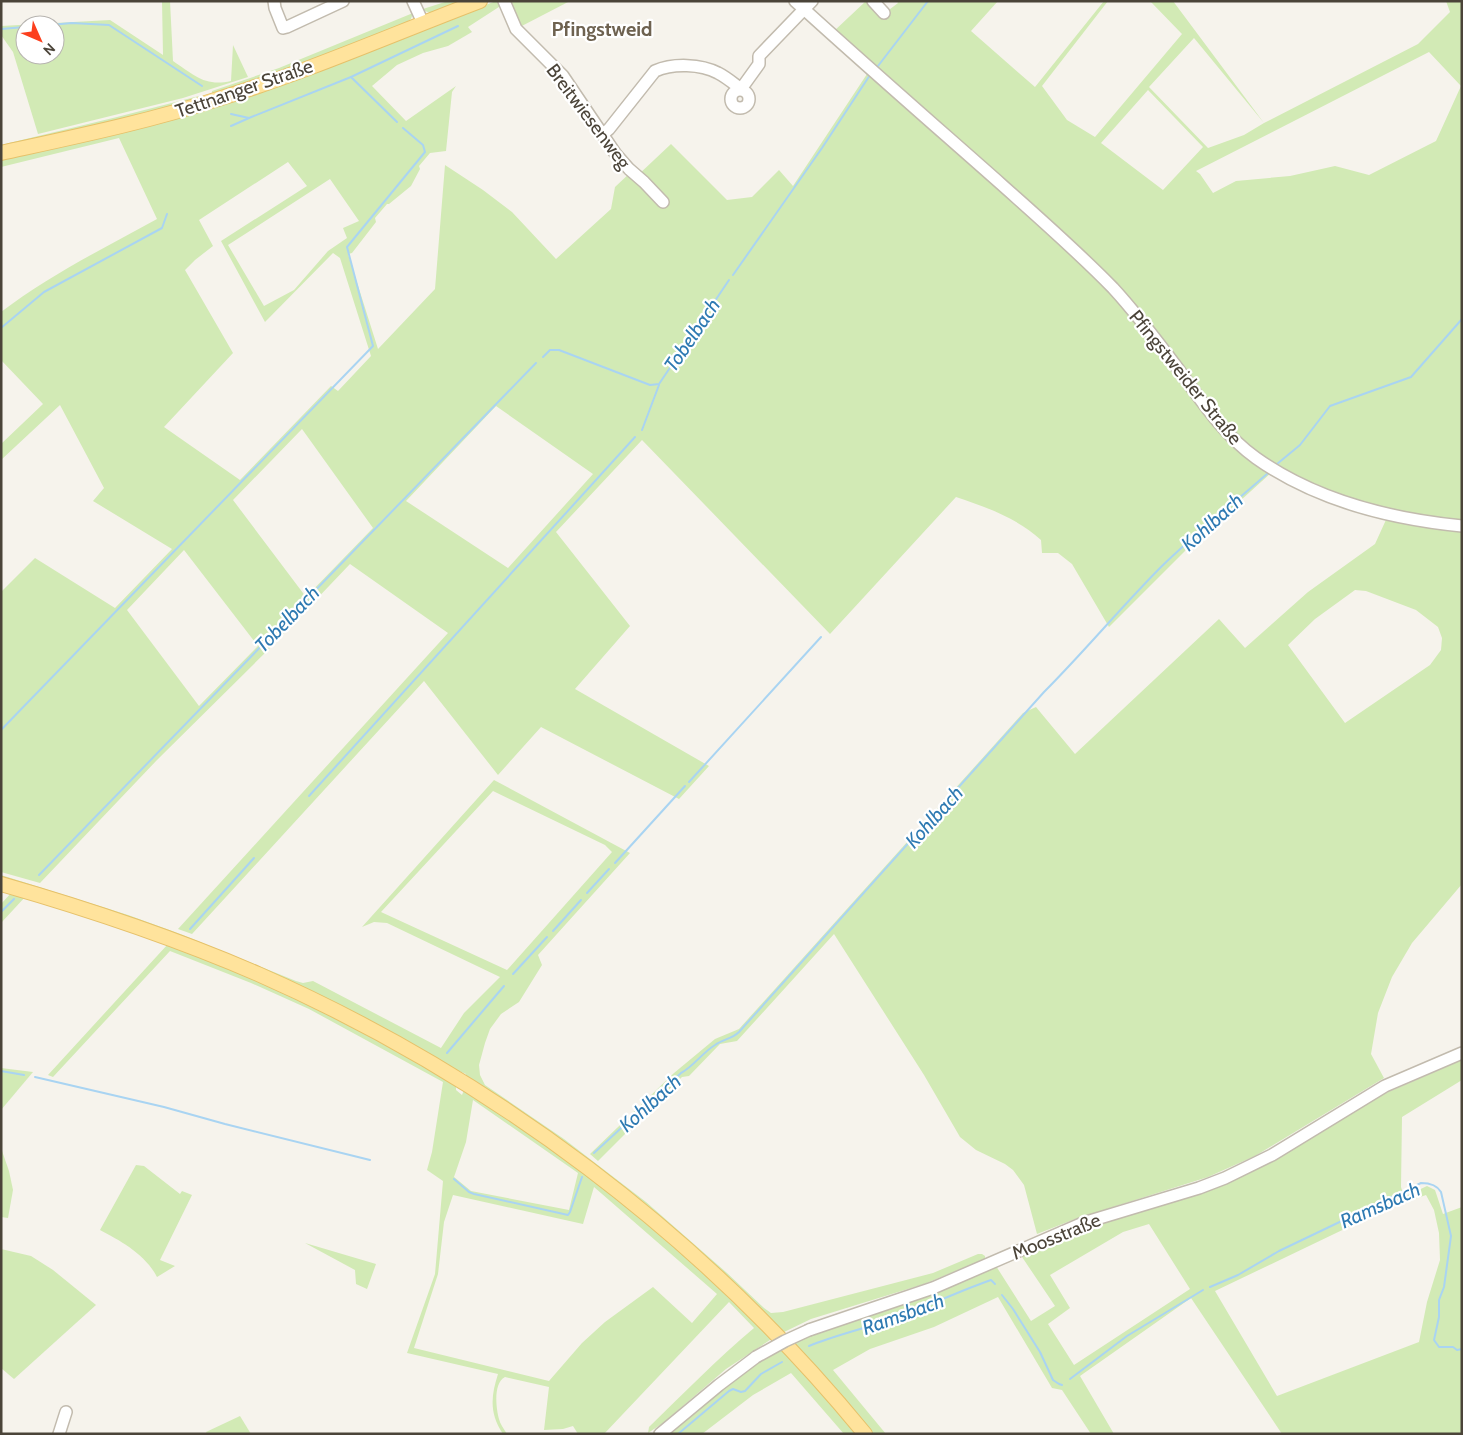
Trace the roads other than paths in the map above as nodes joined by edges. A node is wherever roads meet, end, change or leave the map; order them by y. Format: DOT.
graph roads {
  1 [pos="274,1"];
  2 [pos="343,1"];
  3 [pos="413,1"];
  4 [pos="480,1"];
  5 [pos="504,1"];
  6 [pos="795,1"];
  7 [pos="873,1"];
  8 [pos="808,5"];
  9 [pos="884,13"];
  10 [pos="423,23"];
  11 [pos="603,134"];
  12 [pos="1,153"];
  13 [pos="663,202"];
  14 [pos="1462,526"];
  15 [pos="1,884"];
  16 [pos="1462,1052"];
  17 [pos="66,1412"];
  18 [pos="59,1434"];
  19 [pos="660,1434"];
  20 [pos="865,1434"];
  1 -- 2 [label="street"];
  3 -- 10 [label="street"];
  4 -- 10 [label="main road, Tettnanger Straße"];
  5 -- 11 [label="street, Breitwiesenweg"];
  6 -- 8 [label="street, Pfingstweider Straße"];
  7 -- 9 [label="street"];
  8 -- 11 [label="street"];
  8 -- 14 [label="street, Pfingstweider Straße"];
  10 -- 12 [label="main road, Tettnanger Straße"];
  11 -- 13 [label="street, Breitwiesenweg"];
  15 -- 20 [label="main road"];
  16 -- 19 [label="street, Moosstraße, bridge"];
  17 -- 18 [label="street"];
}
